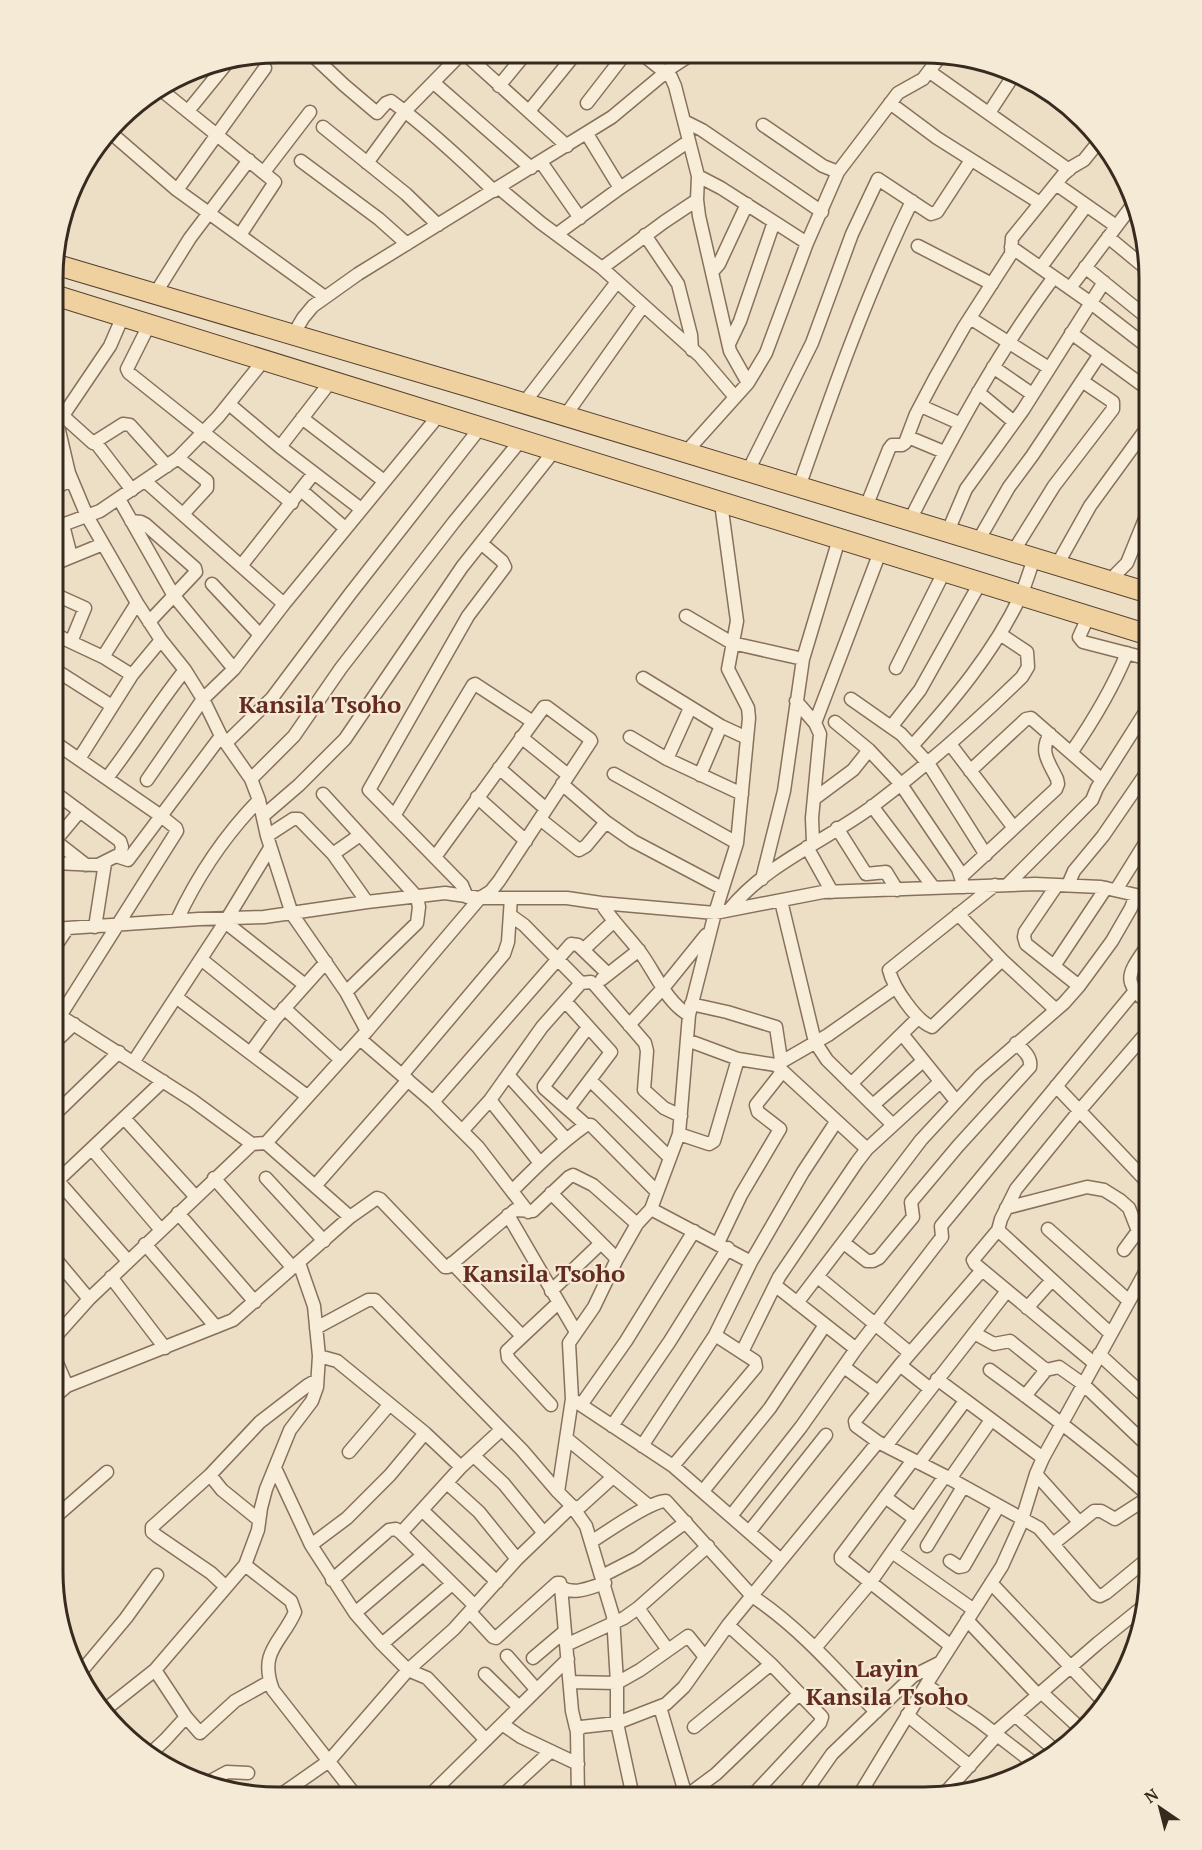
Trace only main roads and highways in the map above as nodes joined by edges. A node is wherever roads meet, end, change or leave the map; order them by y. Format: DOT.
graph roads {
  1 [pos="63,267"];
  2 [pos="63,298"];
  3 [pos="1139,590"];
  4 [pos="1139,632"];
  1 -- 3 [label="main road"];
  2 -- 4 [label="main road"];
}
